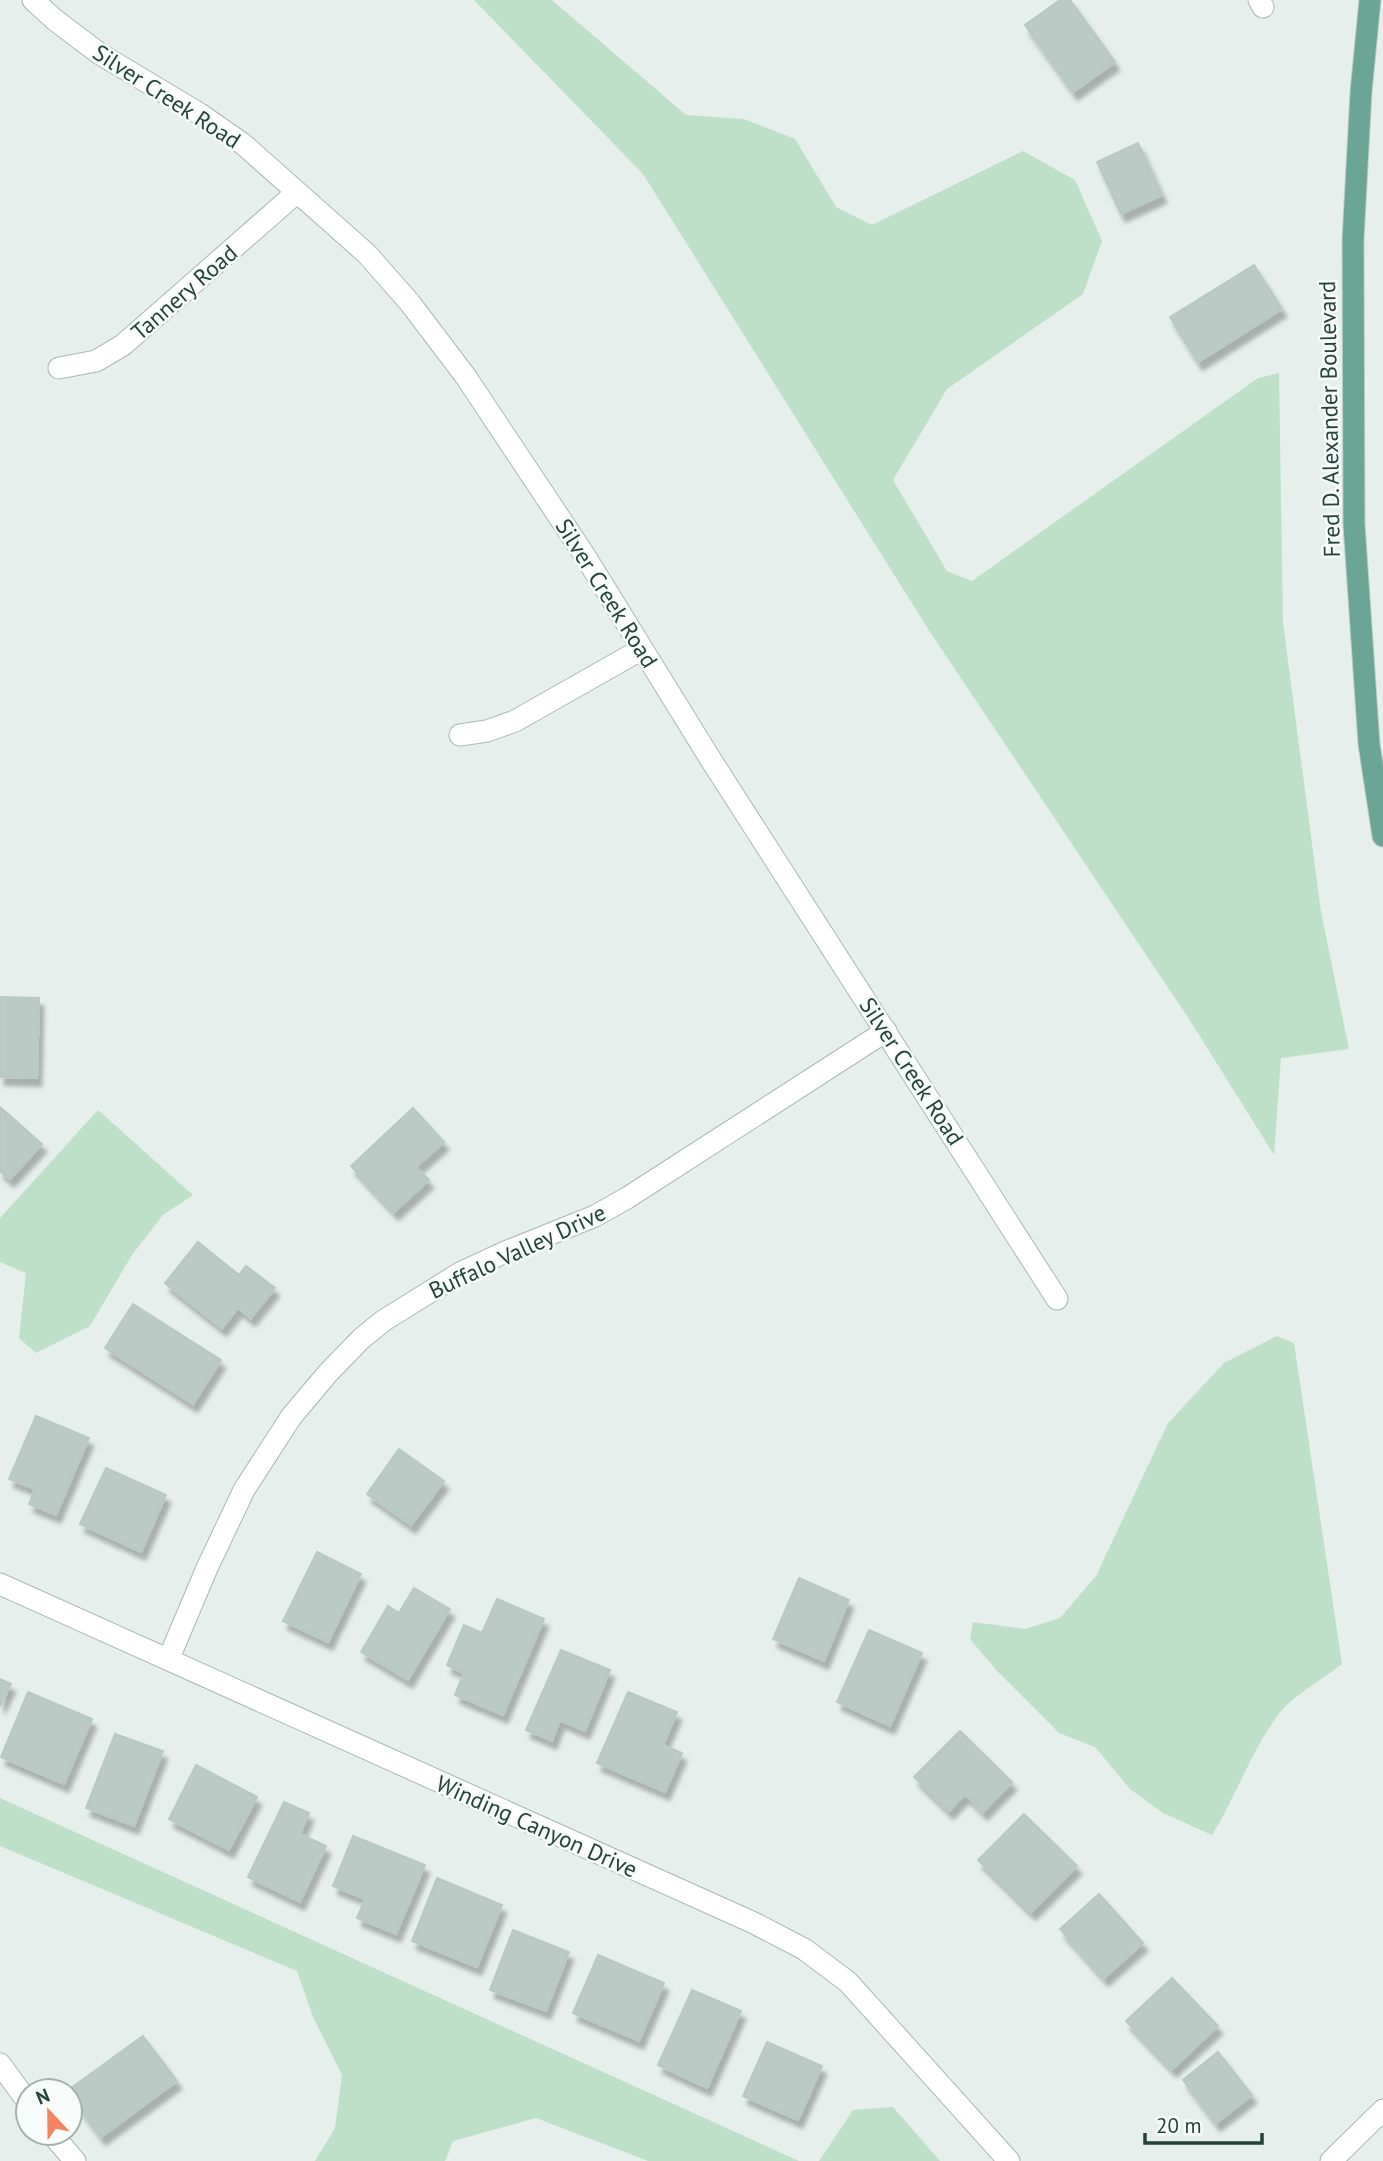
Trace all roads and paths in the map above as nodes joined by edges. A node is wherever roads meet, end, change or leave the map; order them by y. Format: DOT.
graph roads {
  1 [pos="33,0"];
  2 [pos="1370,0"];
  3 [pos="296,193"];
  4 [pos="59,368"];
  5 [pos="642,649"];
  6 [pos="460,735"];
  7 [pos="1383,836"];
  8 [pos="886,1031"];
  9 [pos="1057,1299"];
  10 [pos="0,1584"];
  11 [pos="169,1658"];
  12 [pos="0,2064"];
  13 [pos="14,2083"];
  14 [pos="1383,2110"];
  15 [pos="63,2147"];
  16 [pos="75,2161"];
  17 [pos="1009,2161"];
  18 [pos="1331,2161"];
  1 -- 3 [label="street, Silver Creek Road"];
  2 -- 7 [label="main road, Fred D. Alexander Boulevard"];
  3 -- 4 [label="street, Tannery Road"];
  3 -- 5 [label="street, Silver Creek Road"];
  5 -- 6 [label="street"];
  5 -- 8 [label="street, Silver Creek Road"];
  8 -- 9 [label="street, Silver Creek Road"];
  8 -- 11 [label="street, Buffalo Valley Drive"];
  10 -- 11 [label="street, Winding Canyon Drive"];
  11 -- 17 [label="street, Winding Canyon Drive"];
  12 -- 13 [label="street"];
  14 -- 18 [label="street"];
  15 -- 16 [label="street"];
}
